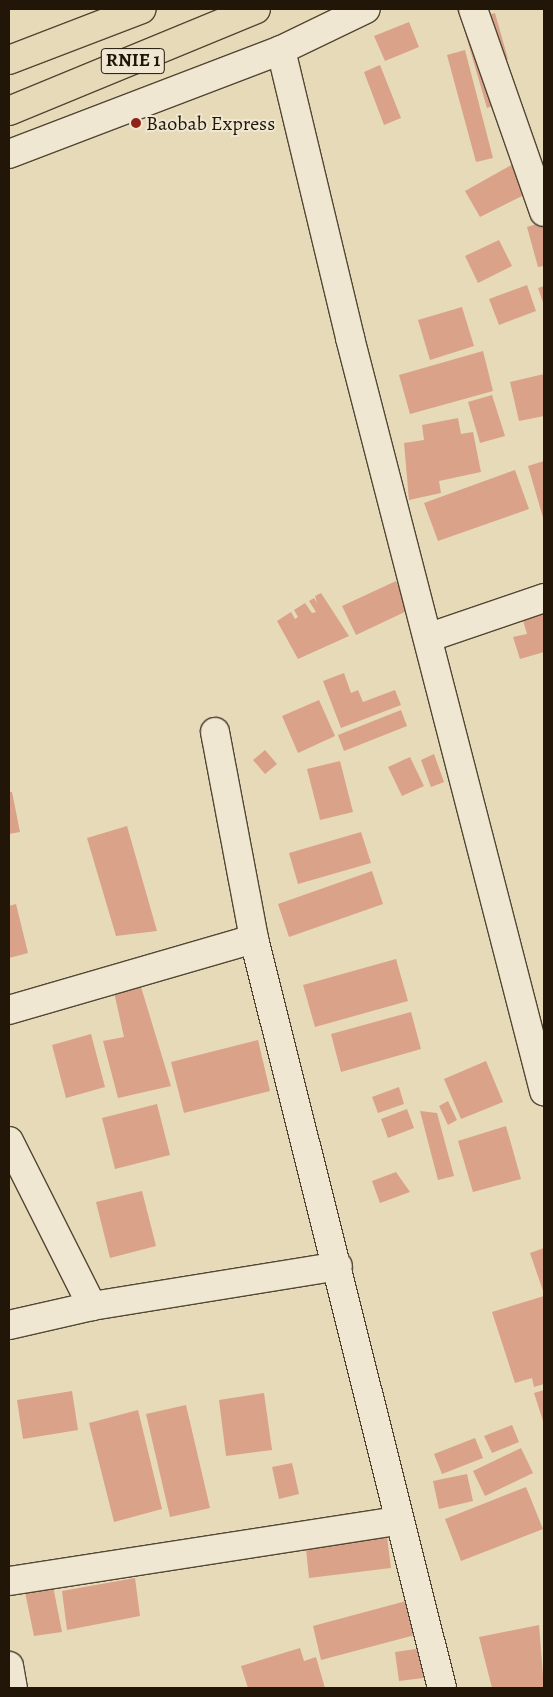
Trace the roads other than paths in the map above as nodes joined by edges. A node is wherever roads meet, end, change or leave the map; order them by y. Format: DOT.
graph roads {
  1 [pos="142,9"];
  2 [pos="256,9"];
  3 [pos="366,9"];
  4 [pos="473,9"];
  5 [pos="281,50"];
  6 [pos="9,60"];
  7 [pos="9,111"];
  8 [pos="9,154"];
  9 [pos="544,212"];
  10 [pos="544,598"];
  11 [pos="430,637"];
  12 [pos="215,732"];
  13 [pos="254,939"];
  14 [pos="9,1010"];
  15 [pos="544,1091"];
  16 [pos="9,1141"];
  17 [pos="338,1266"];
  18 [pos="92,1306"];
  19 [pos="9,1324"];
  20 [pos="397,1522"];
  21 [pos="9,1581"];
  22 [pos="9,1666"];
  23 [pos="13,1688"];
  24 [pos="442,1688"];
  1 -- 6 [label="highway, RNIE 1"];
  2 -- 7 [label="highway, RNIE 1"];
  3 -- 5 [label="street"];
  4 -- 9 [label="street"];
  5 -- 8 [label="street"];
  5 -- 11 [label="street"];
  10 -- 11 [label="street"];
  11 -- 15 [label="street"];
  12 -- 13 [label="street"];
  13 -- 14 [label="street"];
  13 -- 17 [label="street"];
  16 -- 18 [label="street"];
  17 -- 18 [label="street"];
  17 -- 20 [label="street"];
  18 -- 19 [label="street"];
  20 -- 21 [label="street"];
  20 -- 24 [label="street"];
  22 -- 23 [label="street"];
}
